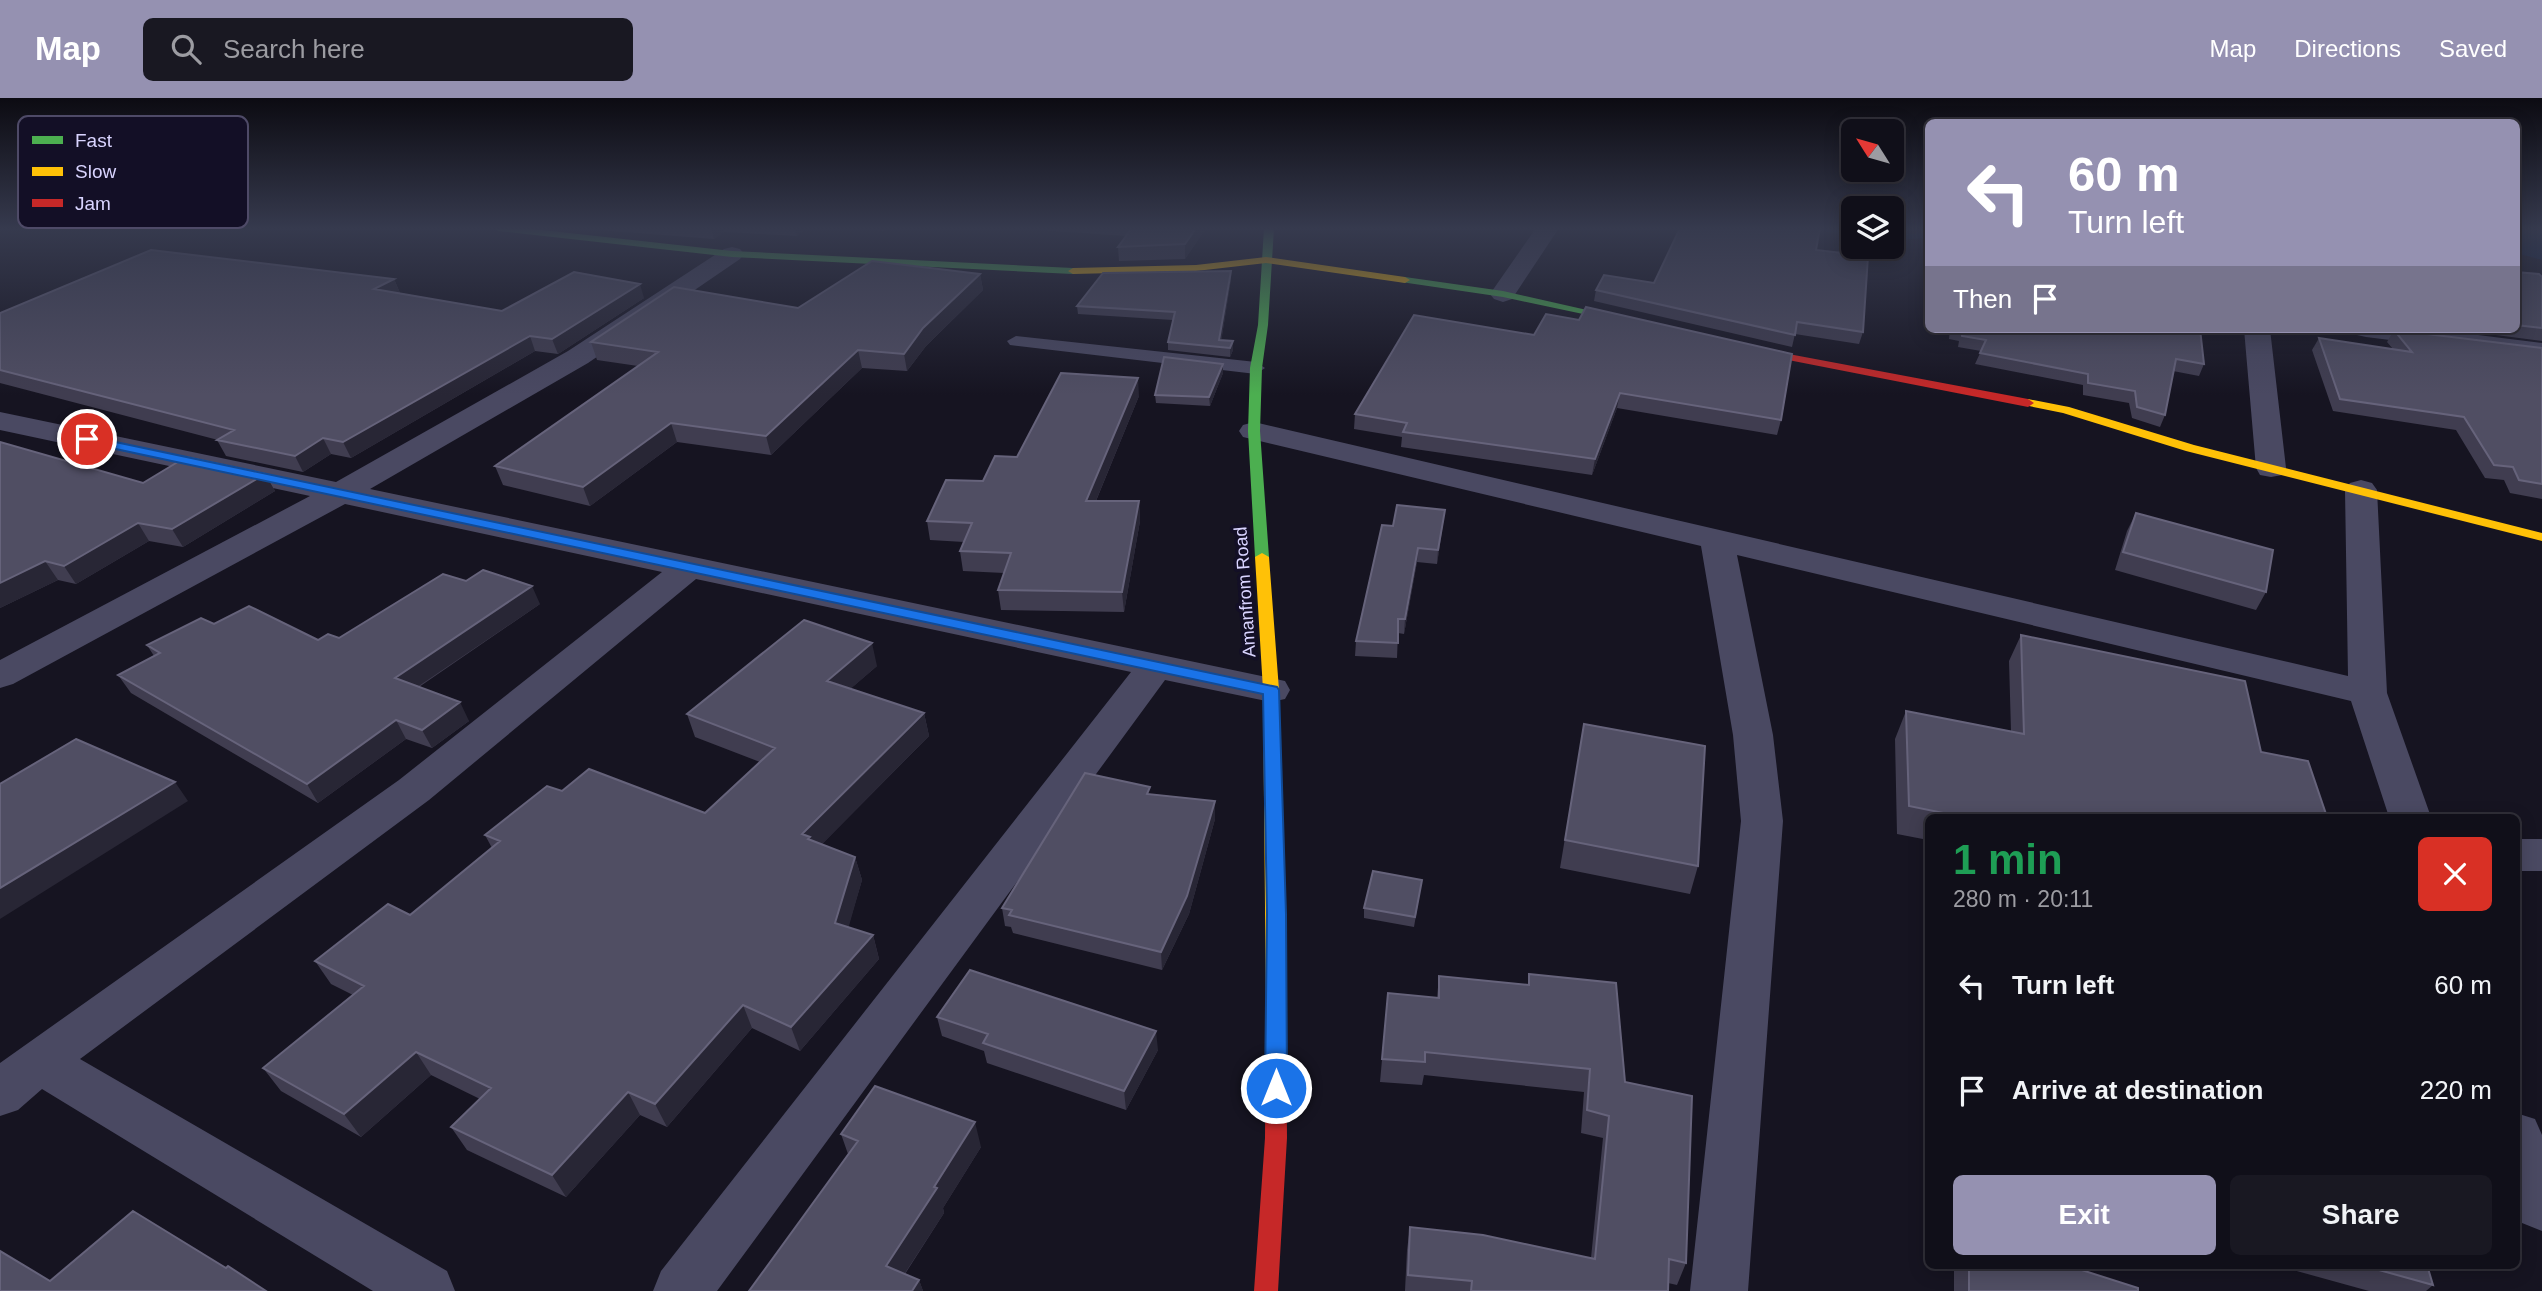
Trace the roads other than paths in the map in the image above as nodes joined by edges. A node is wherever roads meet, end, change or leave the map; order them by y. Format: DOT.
graph roads {
  1 [pos="688,284"];
  2 [pos="1265,284"];
  3 [pos="1431,284"];
  4 [pos="1510,284"];
  5 [pos="1503,294"];
  6 [pos="1651,326"];
  7 [pos="2257,333"];
  8 [pos="2398,333"];
  9 [pos="1016,341"];
  10 [pos="1729,345"];
  11 [pos="2542,351"];
  12 [pos="1256,368"];
  13 [pos="0,421"];
  14 [pos="1254,431"];
  15 [pos="2272,468"];
  16 [pos="2361,490"];
  17 [pos="339,494"];
  18 [pos="2542,537"];
  19 [pos="1717,541"];
  20 [pos="689,567"];
  21 [pos="1156,666"];
  22 [pos="0,676"];
  23 [pos="1271,690"];
  24 [pos="2368,693"];
  25 [pos="2409,814"];
  26 [pos="2520,855"];
  27 [pos="2542,855"];
  28 [pos="20,1078"];
  29 [pos="2520,1147"];
  30 [pos="2542,1205"];
  31 [pos="426,1291"];
  32 [pos="682,1291"];
  33 [pos="1266,1291"];
  34 [pos="1718,1291"];
  1 -- 17 [label="street"];
  2 -- 12 [label="street, Amanfrom Road"];
  3 -- 5 [label="street"];
  4 -- 5 [label="street"];
  5 -- 6 [label="street"];
  7 -- 15 [label="street"];
  8 -- 11 [label="street"];
  9 -- 12 [label="lane"];
  10 -- 15 [label="street"];
  12 -- 14 [label="street, Amanfrom Road"];
  13 -- 17 [label="street"];
  14 -- 19 [label="street"];
  14 -- 23 [label="street, Amanfrom Road"];
  15 -- 16 [label="street"];
  16 -- 18 [label="street"];
  16 -- 24 [label="street"];
  17 -- 20 [label="street"];
  17 -- 22 [label="street"];
  19 -- 24 [label="street"];
  19 -- 34 [label="street"];
  20 -- 21 [label="street"];
  20 -- 28 [label="street"];
  21 -- 23 [label="street"];
  21 -- 32 [label="street"];
  23 -- 33 [label="street, Amanfrom Road"];
  24 -- 25 [label="street"];
  26 -- 27 [label="street"];
  28 -- 31 [label="street"];
  29 -- 30 [label="street"];
}
